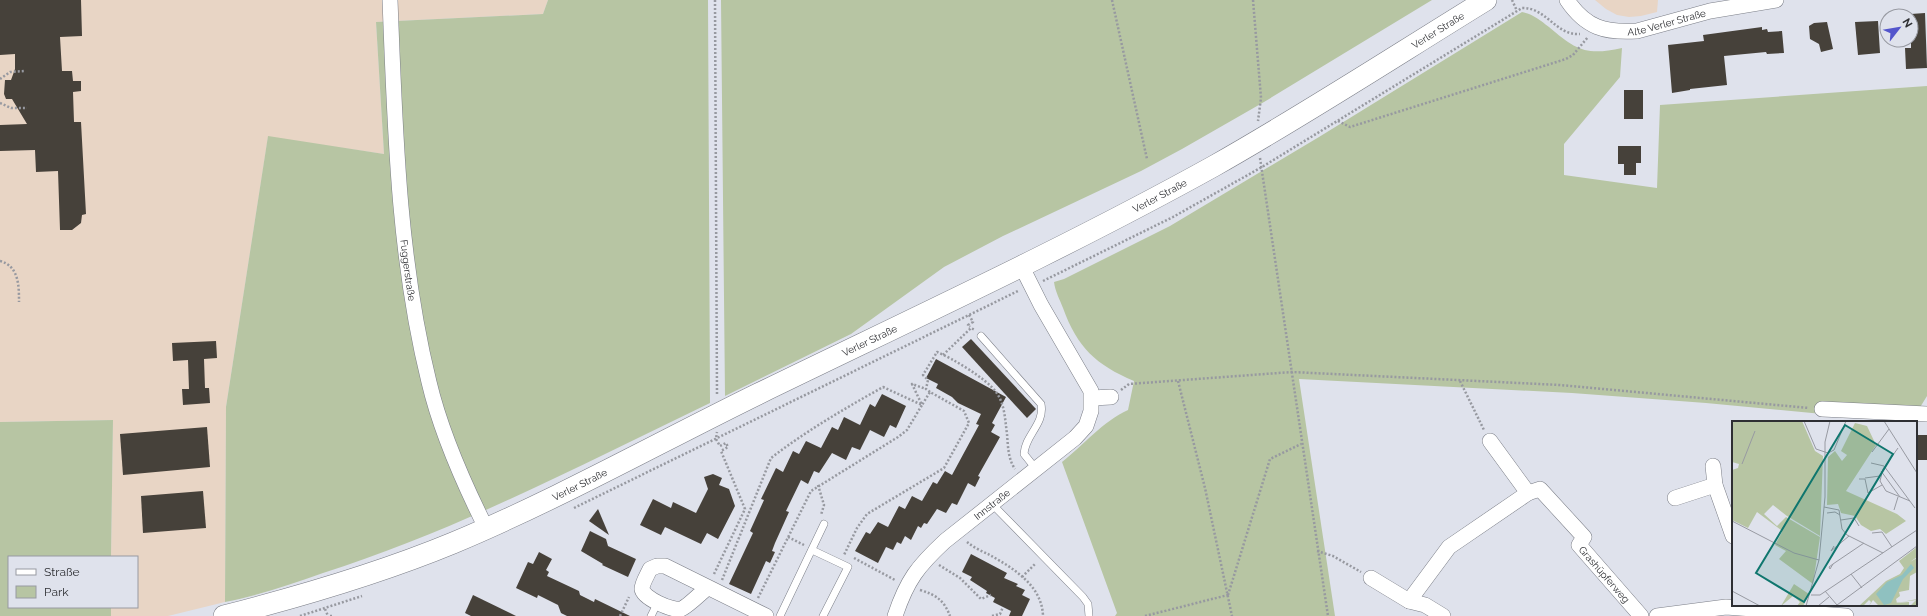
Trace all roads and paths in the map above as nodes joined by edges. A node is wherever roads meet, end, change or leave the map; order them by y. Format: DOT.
graph roads {
  1 [pos="390,0"];
  2 [pos="715,0"];
  3 [pos="1112,0"];
  4 [pos="1253,0"];
  5 [pos="1486,0"];
  6 [pos="1512,0"];
  7 [pos="1567,0"];
  8 [pos="1776,0"];
  9 [pos="1517,11"];
  10 [pos="1596,27"];
  11 [pos="25,71"];
  12 [pos="0,79"];
  13 [pos="1261,98"];
  14 [pos="0,103"];
  15 [pos="27,108"];
  16 [pos="1338,121"];
  17 [pos="1147,159"];
  18 [pos="1262,167"];
  19 [pos="0,260"];
  20 [pos="1021,265"];
  21 [pos="1031,286"];
  22 [pos="19,302"];
  23 [pos="969,314"];
  24 [pos="970,328"];
  25 [pos="981,336"];
  26 [pos="943,354"];
  27 [pos="1292,372"];
  28 [pos="1178,381"];
  29 [pos="1460,381"];
  30 [pos="926,389"];
  31 [pos="930,392"];
  32 [pos="1111,397"];
  33 [pos="1092,398"];
  34 [pos="922,406"];
  35 [pos="1822,410"];
  36 [pos="718,414"];
  37 [pos="1927,414"];
  38 [pos="716,439"];
  39 [pos="1490,441"];
  40 [pos="1301,444"];
  41 [pos="1713,466"];
  42 [pos="1036,469"];
  43 [pos="1023,479"];
  44 [pos="818,485"];
  45 [pos="1715,485"];
  46 [pos="1528,493"];
  47 [pos="1676,498"];
  48 [pos="992,504"];
  49 [pos="570,510"];
  50 [pos="824,524"];
  51 [pos="486,528"];
  52 [pos="958,531"];
  53 [pos="1732,533"];
  54 [pos="788,537"];
  55 [pos="812,550"];
  56 [pos="1317,551"];
  57 [pos="845,552"];
  58 [pos="1044,556"];
  59 [pos="927,557"];
  60 [pos="840,563"];
  61 [pos="1022,577"];
  62 [pos="1371,578"];
  63 [pos="714,586"];
  64 [pos="906,586"];
  65 [pos="369,594"];
  66 [pos="990,595"];
  67 [pos="1228,595"];
  68 [pos="630,597"];
  69 [pos="1409,601"];
  70 [pos="1003,607"];
  71 [pos="655,609"];
  72 [pos="1755,610"];
  73 [pos="759,613"];
  74 [pos="1693,613"];
  75 [pos="224,616"];
  76 [pos="300,616"];
  77 [pos="330,616"];
  78 [pos="334,616"];
  79 [pos="620,616"];
  80 [pos="780,616"];
  81 [pos="823,616"];
  82 [pos="895,616"];
  83 [pos="950,616"];
  84 [pos="992,616"];
  85 [pos="1043,616"];
  86 [pos="1089,616"];
  87 [pos="1145,616"];
  88 [pos="1232,616"];
  89 [pos="1328,616"];
  90 [pos="1442,616"];
  91 [pos="1641,616"];
  92 [pos="1657,616"];
  93 [pos="1846,616"];
  1 -- 51 [label="street, Fuggerstraße"];
  2 -- 36 [label="path"];
  3 -- 17 [label="path"];
  4 -- 13 [label="path"];
  5 -- 20 [label="main road, Verler Straße"];
  6 -- 9 [label="path"];
  7 -- 10 [label="street, Alte Verler Straße"];
  8 -- 10 [label="street, Alte Verler Straße"];
  9 -- 10 [label="path"];
  9 -- 16 [label="path"];
  10 -- 16 [label="path"];
  11 -- 12 [label="path"];
  14 -- 15 [label="path"];
  16 -- 18 [label="path"];
  18 -- 21 [label="path"];
  18 -- 27 [label="path"];
  19 -- 22 [label="path"];
  20 -- 21 [label="street"];
  20 -- 36 [label="main road, Verler Straße"];
  21 -- 23 [label="path"];
  21 -- 33 [label="street"];
  23 -- 24 [label="path"];
  23 -- 38 [label="path"];
  24 -- 25 [label="path"];
  24 -- 26 [label="path"];
  25 -- 42 [label="lane"];
  26 -- 30 [label="path"];
  26 -- 43 [label="path"];
  27 -- 28 [label="path"];
  27 -- 29 [label="path"];
  27 -- 40 [label="path"];
  28 -- 32 [label="path"];
  28 -- 67 [label="path"];
  29 -- 35 [label="path"];
  29 -- 39 [label="path"];
  30 -- 31 [label="path"];
  30 -- 34 [label="path"];
  31 -- 34 [label="path"];
  31 -- 57 [label="path"];
  32 -- 33 [label="street"];
  33 -- 42 [label="street, Innstraße"];
  34 -- 44 [label="path"];
  34 -- 63 [label="path"];
  35 -- 37 [label="street"];
  36 -- 38 [label="path"];
  36 -- 51 [label="main road, Verler Straße"];
  38 -- 49 [label="path"];
  38 -- 63 [label="path"];
  39 -- 46 [label="street"];
  40 -- 56 [label="path"];
  40 -- 67 [label="path"];
  41 -- 45 [label="street"];
  42 -- 43 [label="street, Innstraße"];
  43 -- 48 [label="street, Innstraße"];
  44 -- 50 [label="path"];
  44 -- 54 [label="path"];
  45 -- 47 [label="street"];
  45 -- 53 [label="street"];
  46 -- 69 [label="street"];
  46 -- 91 [label="street, Grashüpferweg"];
  48 -- 52 [label="street, Innstraße"];
  48 -- 58 [label="lane"];
  50 -- 55 [label="lane"];
  51 -- 75 [label="main road, Verler Straße"];
  52 -- 59 [label="street, Innstraße"];
  52 -- 61 [label="path"];
  54 -- 55 [label="path"];
  54 -- 73 [label="path"];
  55 -- 60 [label="lane"];
  55 -- 80 [label="lane"];
  56 -- 62 [label="path"];
  56 -- 89 [label="path"];
  57 -- 60 [label="path"];
  57 -- 64 [label="path"];
  58 -- 61 [label="path"];
  58 -- 86 [label="lane"];
  59 -- 64 [label="street, Innstraße"];
  59 -- 66 [label="path"];
  60 -- 81 [label="lane"];
  61 -- 85 [label="path"];
  62 -- 69 [label="street"];
  63 -- 71 [label="street"];
  63 -- 71 [label="street"];
  63 -- 73 [label="street"];
  64 -- 82 [label="street, Innstraße"];
  64 -- 83 [label="path"];
  65 -- 76 [label="path"];
  67 -- 87 [label="path"];
  67 -- 88 [label="path"];
  68 -- 79 [label="path"];
  69 -- 90 [label="street"];
  70 -- 84 [label="path"];
  72 -- 74 [label="street"];
  72 -- 93 [label="street"];
  74 -- 92 [label="street"];
  77 -- 78 [label="path"];
}
